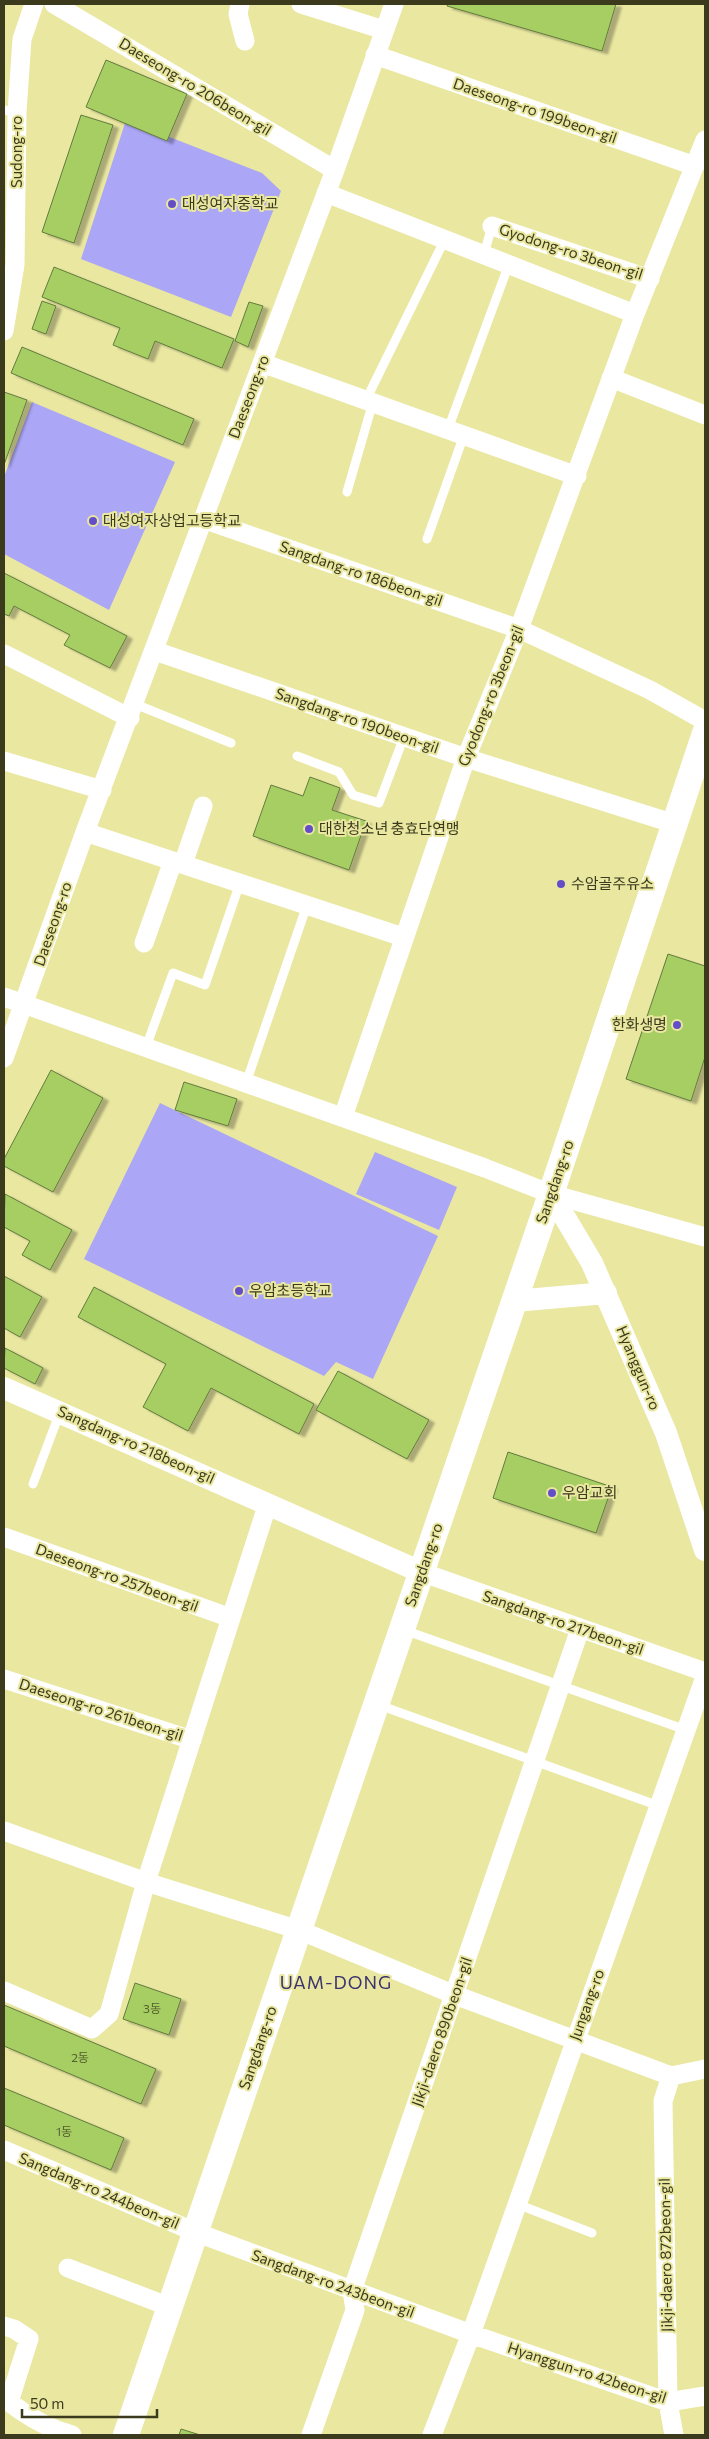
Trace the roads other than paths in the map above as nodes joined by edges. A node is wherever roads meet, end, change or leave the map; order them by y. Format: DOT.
graph roads {
  1 [pos="34,4"];
  2 [pos="54,4"];
  3 [pos="240,4"];
  4 [pos="301,4"];
  5 [pos="394,4"];
  6 [pos="384,30"];
  7 [pos="245,41"];
  8 [pos="375,55"];
  9 [pos="10,111"];
  10 [pos="705,140"];
  11 [pos="695,166"];
  12 [pos="335,170"];
  13 [pos="326,193"];
  14 [pos="492,226"];
  15 [pos="445,239"];
  16 [pos="484,254"];
  17 [pos="508,264"];
  18 [pos="10,265"];
  19 [pos="650,278"];
  20 [pos="635,314"];
  21 [pos="4,331"];
  22 [pos="262,363"];
  23 [pos="611,378"];
  24 [pos="370,401"];
  25 [pos="705,415"];
  26 [pos="456,432"];
  27 [pos="577,476"];
  28 [pos="347,492"];
  29 [pos="203,518"];
  30 [pos="427,539"];
  31 [pos="518,629"];
  32 [pos="154,651"];
  33 [pos="4,654"];
  34 [pos="133,711"];
  35 [pos="705,721"];
  36 [pos="705,733"];
  37 [pos="404,737"];
  38 [pos="230,743"];
  39 [pos="297,756"];
  40 [pos="466,758"];
  41 [pos="4,761"];
  42 [pos="102,790"];
  43 [pos="203,806"];
  44 [pos="675,824"];
  45 [pos="85,832"];
  46 [pos="178,862"];
  47 [pos="240,883"];
  48 [pos="307,905"];
  49 [pos="403,937"];
  50 [pos="144,943"];
  51 [pos="4,997"];
  52 [pos="25,1003"];
  53 [pos="146,1047"];
  54 [pos="4,1058"];
  55 [pos="246,1083"];
  56 [pos="343,1117"];
  57 [pos="551,1194"];
  58 [pos="705,1237"];
  59 [pos="606,1294"];
  60 [pos="514,1301"];
  61 [pos="4,1388"];
  62 [pos="60,1412"];
  63 [pos="33,1484"];
  64 [pos="268,1503"];
  65 [pos="4,1538"];
  66 [pos="705,1550"];
  67 [pos="421,1572"];
  68 [pos="231,1618"];
  69 [pos="402,1629"];
  70 [pos="580,1629"];
  71 [pos="705,1672"];
  72 [pos="705,1677"];
  73 [pos="6,1684"];
  74 [pos="561,1685"];
  75 [pos="376,1704"];
  76 [pos="686,1730"];
  77 [pos="192,1740"];
  78 [pos="535,1761"];
  79 [pos="659,1806"];
  80 [pos="4,1832"];
  81 [pos="146,1882"];
  82 [pos="298,1930"];
  83 [pos="4,1991"];
  84 [pos="455,1995"];
  85 [pos="574,2041"];
  86 [pos="705,2069"];
  87 [pos="671,2076"];
  88 [pos="4,2150"];
  89 [pos="517,2204"];
  90 [pos="195,2232"];
  91 [pos="592,2232"];
  92 [pos="68,2268"];
  93 [pos="352,2291"];
  94 [pos="170,2307"];
  95 [pos="4,2326"];
  96 [pos="470,2334"];
  97 [pos="705,2396"];
  98 [pos="668,2402"];
  99 [pos="72,2435"];
  100 [pos="126,2435"];
  101 [pos="311,2435"];
  102 [pos="432,2435"];
  103 [pos="674,2435"];
  1 -- 9 [label="street, Sudong-ro"];
  2 -- 12 [label="street, Daeseong-ro 206beon-gil"];
  3 -- 7 [label="street"];
  4 -- 6 [label="street"];
  5 -- 6 [label="street, Daeseong-ro"];
  6 -- 8 [label="street, Daeseong-ro"];
  8 -- 11 [label="street, Daeseong-ro 199beon-gil"];
  8 -- 12 [label="street, Daeseong-ro"];
  9 -- 18 [label="street, Sudong-ro"];
  10 -- 11 [label="street, Gyodong-ro 3beon-gil"];
  11 -- 19 [label="street, Gyodong-ro 3beon-gil"];
  12 -- 13 [label="street, Daeseong-ro"];
  13 -- 15 [label="street"];
  13 -- 22 [label="street, Daeseong-ro"];
  14 -- 16 [label="lane"];
  14 -- 19 [label="street, Gyodong-ro 3beon-gil"];
  15 -- 16 [label="street"];
  15 -- 24 [label="lane"];
  16 -- 17 [label="street"];
  17 -- 20 [label="street"];
  17 -- 26 [label="lane"];
  18 -- 21 [label="street, Sudong-ro"];
  19 -- 20 [label="street, Gyodong-ro 3beon-gil"];
  20 -- 23 [label="street, Gyodong-ro 3beon-gil"];
  22 -- 24 [label="street"];
  22 -- 29 [label="street, Daeseong-ro"];
  23 -- 25 [label="street"];
  23 -- 27 [label="street, Gyodong-ro 3beon-gil"];
  24 -- 26 [label="street"];
  24 -- 28 [label="lane"];
  26 -- 27 [label="street"];
  26 -- 30 [label="lane"];
  27 -- 31 [label="street, Gyodong-ro 3beon-gil"];
  29 -- 31 [label="street, Sangdang-ro 186beon-gil"];
  29 -- 32 [label="street, Daeseong-ro"];
  31 -- 35 [label="street, Sangdang-ro 186beon-gil"];
  31 -- 40 [label="street, Gyodong-ro 3beon-gil"];
  32 -- 34 [label="street, Daeseong-ro"];
  32 -- 37 [label="street, Sangdang-ro 190beon-gil"];
  33 -- 34 [label="street"];
  34 -- 38 [label="lane"];
  34 -- 42 [label="street, Daeseong-ro"];
  36 -- 44 [label="main road, Sangdang-ro"];
  37 -- 39 [label="lane"];
  37 -- 40 [label="street, Sangdang-ro 190beon-gil"];
  40 -- 44 [label="street, Sangdang-ro 190beon-gil"];
  40 -- 49 [label="street, Gyodong-ro 3beon-gil"];
  41 -- 42 [label="street"];
  42 -- 45 [label="street, Daeseong-ro"];
  43 -- 46 [label="street"];
  44 -- 57 [label="main road, Sangdang-ro"];
  45 -- 46 [label="street"];
  45 -- 52 [label="street, Daeseong-ro"];
  46 -- 47 [label="street"];
  46 -- 50 [label="street"];
  47 -- 48 [label="street"];
  47 -- 53 [label="lane"];
  48 -- 49 [label="street"];
  48 -- 55 [label="lane"];
  49 -- 56 [label="street, Gyodong-ro 3beon-gil"];
  51 -- 52 [label="street"];
  52 -- 53 [label="street"];
  52 -- 54 [label="street, Daeseong-ro"];
  53 -- 55 [label="street"];
  55 -- 56 [label="street"];
  56 -- 57 [label="street"];
  57 -- 58 [label="street"];
  57 -- 59 [label="street, Hyanggun-ro"];
  57 -- 60 [label="main road, Sangdang-ro"];
  59 -- 60 [label="street"];
  59 -- 66 [label="street, Hyanggun-ro"];
  60 -- 67 [label="main road, Sangdang-ro"];
  61 -- 62 [label="street, Sangdang-ro 218beon-gil"];
  62 -- 63 [label="lane"];
  62 -- 64 [label="street, Sangdang-ro 218beon-gil"];
  64 -- 67 [label="street, Sangdang-ro 218beon-gil"];
  64 -- 68 [label="street"];
  65 -- 68 [label="street, Daeseong-ro 257beon-gil"];
  67 -- 69 [label="main road, Sangdang-ro"];
  67 -- 70 [label="street, Sangdang-ro 217beon-gil"];
  68 -- 77 [label="street"];
  69 -- 74 [label="lane"];
  69 -- 75 [label="main road, Sangdang-ro"];
  70 -- 71 [label="street, Sangdang-ro 217beon-gil"];
  70 -- 74 [label="street, Jikji-daero 890beon-gil"];
  72 -- 76 [label="street, Jungang-ro"];
  73 -- 77 [label="street, Daeseong-ro 261beon-gil"];
  74 -- 76 [label="lane"];
  74 -- 78 [label="street, Jikji-daero 890beon-gil"];
  75 -- 78 [label="lane"];
  75 -- 82 [label="main road, Sangdang-ro"];
  76 -- 79 [label="street, Jungang-ro"];
  77 -- 81 [label="street"];
  78 -- 79 [label="lane"];
  78 -- 84 [label="street, Jikji-daero 890beon-gil"];
  79 -- 85 [label="street, Jungang-ro"];
  80 -- 81 [label="street"];
  81 -- 82 [label="street"];
  81 -- 83 [label="street"];
  82 -- 84 [label="street"];
  82 -- 90 [label="main road, Sangdang-ro"];
  84 -- 85 [label="street"];
  84 -- 93 [label="street, Jikji-daero 890beon-gil"];
  85 -- 87 [label="street"];
  85 -- 89 [label="street, Jungang-ro"];
  86 -- 87 [label="street"];
  87 -- 98 [label="street, Jikji-daero 872beon-gil"];
  88 -- 90 [label="street, Sangdang-ro 244beon-gil"];
  89 -- 91 [label="lane"];
  89 -- 96 [label="street, Jungang-ro"];
  90 -- 93 [label="street, Sangdang-ro 243beon-gil"];
  90 -- 94 [label="main road, Sangdang-ro"];
  92 -- 94 [label="street"];
  93 -- 96 [label="street, Sangdang-ro 243beon-gil"];
  93 -- 101 [label="street, Jikji-daero 890beon-gil"];
  94 -- 100 [label="main road, Sangdang-ro"];
  95 -- 99 [label="street"];
  96 -- 98 [label="street, Hyanggun-ro 42beon-gil"];
  96 -- 102 [label="street, Jungang-ro"];
  97 -- 98 [label="street, Hyanggun-ro 42beon-gil"];
  98 -- 103 [label="street, Jikji-daero 872beon-gil"];
}
